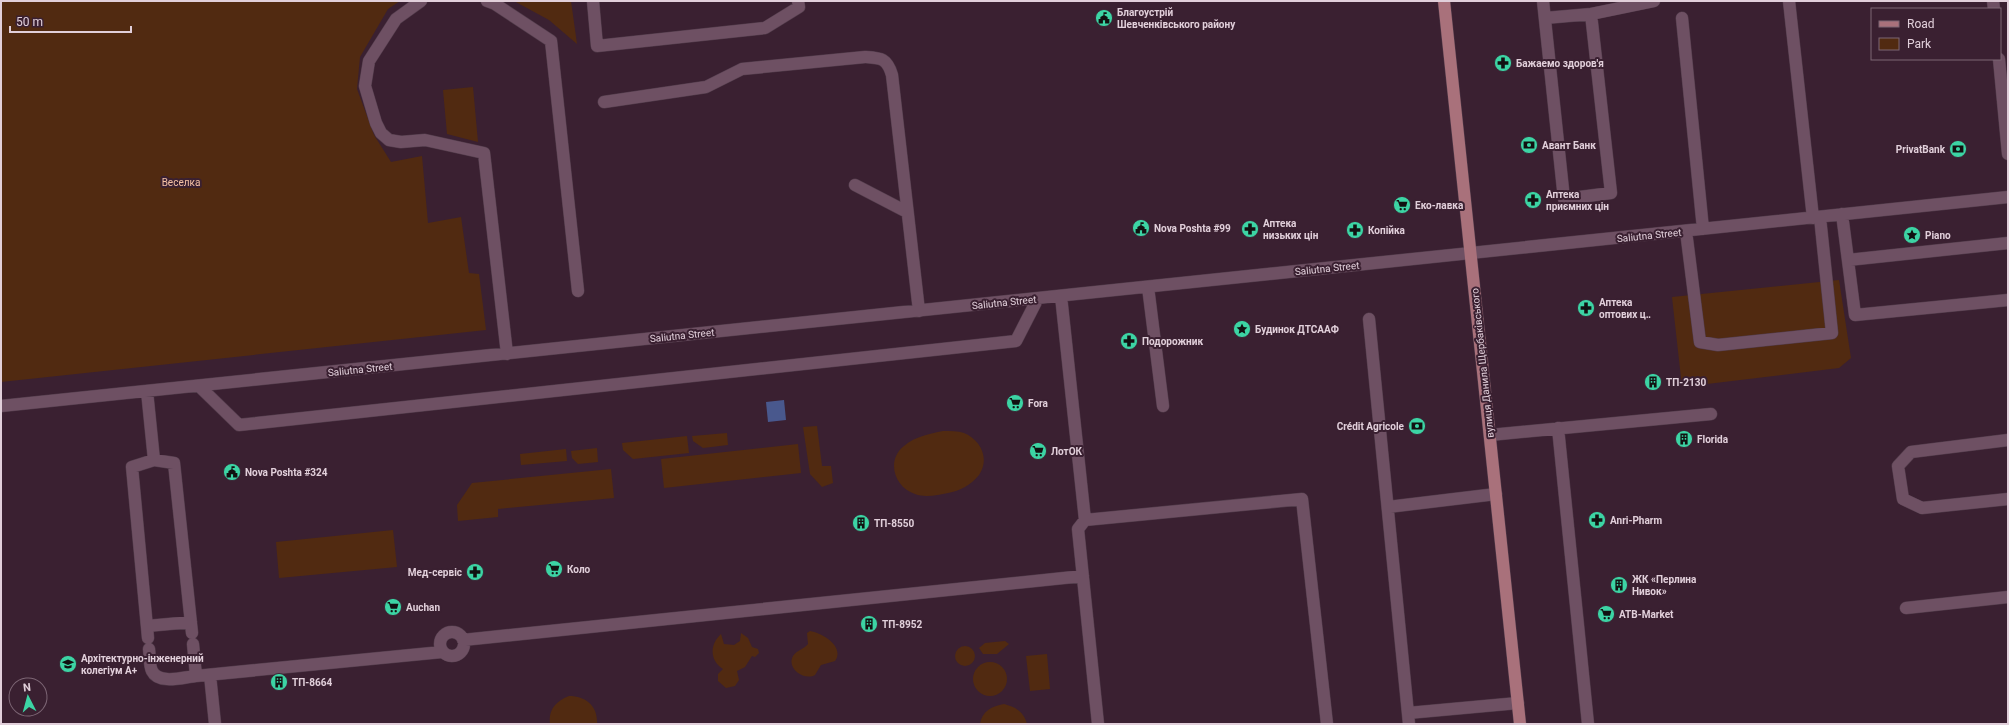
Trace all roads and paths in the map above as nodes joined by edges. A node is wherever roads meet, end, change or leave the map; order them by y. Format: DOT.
graph roads {
  1 [pos="421,1"];
  2 [pos="487,1"];
  3 [pos="593,1"];
  4 [pos="798,1"];
  5 [pos="1444,1"];
  6 [pos="1543,1"];
  7 [pos="1654,1"];
  8 [pos="1789,1"];
  9 [pos="1591,14"];
  10 [pos="1545,18"];
  11 [pos="1682,18"];
  12 [pos="1999,60"];
  13 [pos="604,102"];
  14 [pos="2008,154"];
  15 [pos="855,185"];
  16 [pos="2008,197"];
  17 [pos="907,212"];
  18 [pos="1842,214"];
  19 [pos="1816,217"];
  20 [pos="1703,229"];
  21 [pos="1686,231"];
  22 [pos="2008,243"];
  23 [pos="1471,253"];
  24 [pos="1848,260"];
  25 [pos="1148,287"];
  26 [pos="578,291"];
  27 [pos="1061,296"];
  28 [pos="1038,298"];
  29 [pos="2008,300"];
  30 [pos="919,311"];
  31 [pos="1369,319"];
  32 [pos="507,354"];
  33 [pos="199,386"];
  34 [pos="147,391"];
  35 [pos="1,406"];
  36 [pos="1163,406"];
  37 [pos="1711,414"];
  38 [pos="1558,428"];
  39 [pos="1490,435"];
  40 [pos="2008,440"];
  41 [pos="154,460"];
  42 [pos="1496,494"];
  43 [pos="2008,499"];
  44 [pos="1388,507"];
  45 [pos="1086,520"];
  46 [pos="1083,576"];
  47 [pos="2008,597"];
  48 [pos="1906,608"];
  49 [pos="192,633"];
  50 [pos="148,638"];
  51 [pos="463,640"];
  52 [pos="442,652"];
  53 [pos="210,675"];
  54 [pos="196,676"];
  55 [pos="1518,703"];
  56 [pos="1409,718"];
  57 [pos="215,724"];
  58 [pos="1098,724"];
  59 [pos="1327,724"];
  60 [pos="1520,724"];
  61 [pos="1588,724"];
  1 -- 32 [label="street"];
  2 -- 26 [label="street"];
  3 -- 4 [label="street"];
  5 -- 23 [label="main road, вулиця Данила Щербаківського"];
  6 -- 10 [label="street"];
  7 -- 9 [label="street"];
  8 -- 19 [label="street"];
  9 -- 10 [label="street"];
  9 -- 10 [label="street"];
  11 -- 20 [label="street"];
  12 -- 14 [label="street"];
  13 -- 17 [label="street"];
  15 -- 17 [label="street"];
  16 -- 18 [label="street, Saliutna Street"];
  17 -- 30 [label="street"];
  18 -- 19 [label="street, Saliutna Street"];
  18 -- 24 [label="street"];
  19 -- 20 [label="street, Saliutna Street"];
  19 -- 21 [label="street"];
  20 -- 21 [label="street, Saliutna Street"];
  21 -- 23 [label="street, Saliutna Street"];
  22 -- 24 [label="street"];
  23 -- 25 [label="street, Saliutna Street"];
  23 -- 39 [label="main road, вулиця Данила Щербаківського"];
  24 -- 29 [label="street"];
  25 -- 27 [label="street, Saliutna Street"];
  25 -- 36 [label="street"];
  27 -- 28 [label="street, Saliutna Street"];
  27 -- 45 [label="street"];
  28 -- 30 [label="street, Saliutna Street"];
  28 -- 33 [label="street"];
  30 -- 32 [label="street, Saliutna Street"];
  31 -- 44 [label="street"];
  32 -- 33 [label="street, Saliutna Street"];
  33 -- 34 [label="street, Saliutna Street"];
  34 -- 35 [label="street, Saliutna Street"];
  34 -- 41 [label="street"];
  37 -- 38 [label="street"];
  38 -- 39 [label="street"];
  38 -- 61 [label="street"];
  39 -- 42 [label="main road, вулиця Данила Щербаківського"];
  40 -- 43 [label="street"];
  41 -- 49 [label="street"];
  41 -- 50 [label="street"];
  42 -- 44 [label="street"];
  42 -- 55 [label="main road, вулиця Данила Щербаківського"];
  44 -- 56 [label="street"];
  45 -- 46 [label="street"];
  45 -- 59 [label="street"];
  46 -- 51 [label="street"];
  46 -- 58 [label="street"];
  47 -- 48 [label="street"];
  49 -- 50 [label="street"];
  49 -- 54 [label="street"];
  50 -- 54 [label="street"];
  51 -- 52 [label="street"];
  51 -- 52 [label="street"];
  52 -- 53 [label="street"];
  53 -- 54 [label="street"];
  53 -- 57 [label="street"];
  55 -- 56 [label="street"];
  55 -- 60 [label="main road, вулиця Данила Щербаківського"];
}
